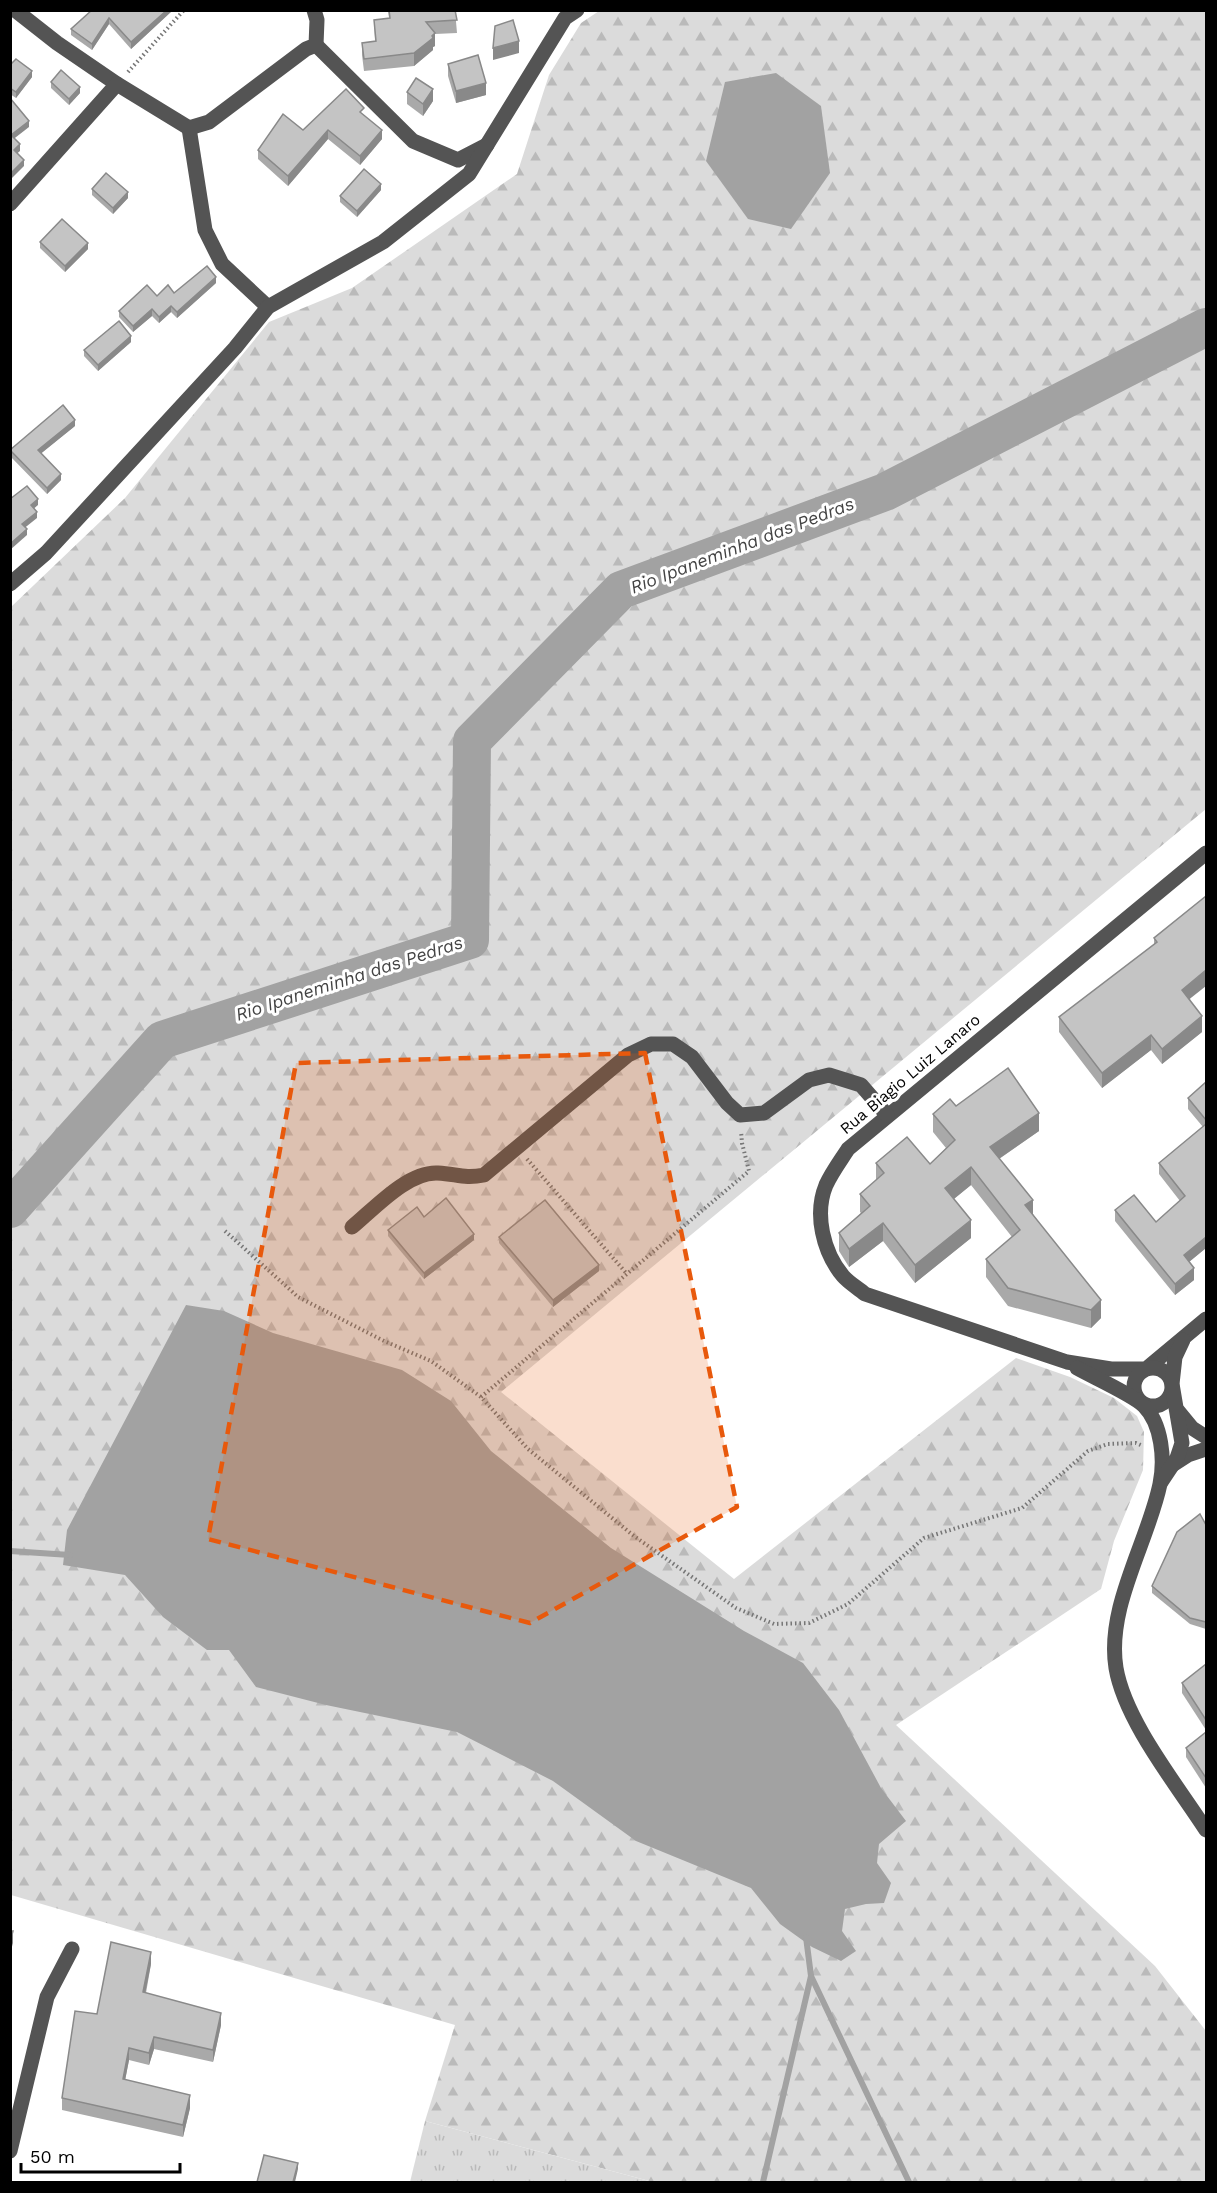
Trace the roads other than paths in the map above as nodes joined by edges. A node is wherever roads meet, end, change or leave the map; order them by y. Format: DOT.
graph roads {
  1 [pos="14,10"];
  2 [pos="314,10"];
  3 [pos="568,13"];
  4 [pos="10,14"];
  5 [pos="316,45"];
  6 [pos="117,84"];
  7 [pos="189,128"];
  8 [pos="487,145"];
  9 [pos="10,204"];
  10 [pos="268,307"];
  11 [pos="10,584"];
  12 [pos="1206,854"];
  13 [pos="887,1114"];
  14 [pos="352,1227"];
  15 [pos="1206,1318"];
  16 [pos="1186,1335"];
  17 [pos="1066,1362"];
  18 [pos="1146,1369"];
  19 [pos="1172,1384"];
  20 [pos="1143,1404"];
  21 [pos="1177,1409"];
  22 [pos="1206,1437"];
  23 [pos="1206,1449"];
  24 [pos="1172,1466"];
  25 [pos="1160,1483"];
  26 [pos="1206,1830"];
  27 [pos="72,1949"];
  28 [pos="10,2151"];
  1 -- 4 [label="street"];
  1 -- 6 [label="street"];
  2 -- 5 [label="street"];
  3 -- 8 [label="street"];
  5 -- 7 [label="street"];
  5 -- 8 [label="street"];
  6 -- 7 [label="street"];
  6 -- 9 [label="street"];
  7 -- 10 [label="street"];
  8 -- 10 [label="street"];
  10 -- 11 [label="street"];
  12 -- 13 [label="street, Rua Biagio Luiz Lanaro"];
  13 -- 14 [label="street"];
  13 -- 17 [label="street, Rua Biagio Luiz Lanaro"];
  15 -- 16 [label="street"];
  16 -- 18 [label="street"];
  16 -- 19 [label="street"];
  17 -- 18 [label="street, Rua Biagio Luiz Lanaro"];
  17 -- 20 [label="street, Rua Biagio Luiz Lanaro"];
  18 -- 19 [label="street"];
  18 -- 20 [label="street"];
  19 -- 20 [label="street"];
  19 -- 21 [label="street"];
  20 -- 25 [label="street"];
  21 -- 22 [label="street"];
  21 -- 24 [label="street"];
  23 -- 24 [label="street"];
  24 -- 25 [label="street"];
  25 -- 26 [label="street"];
  27 -- 28 [label="street"];
}
